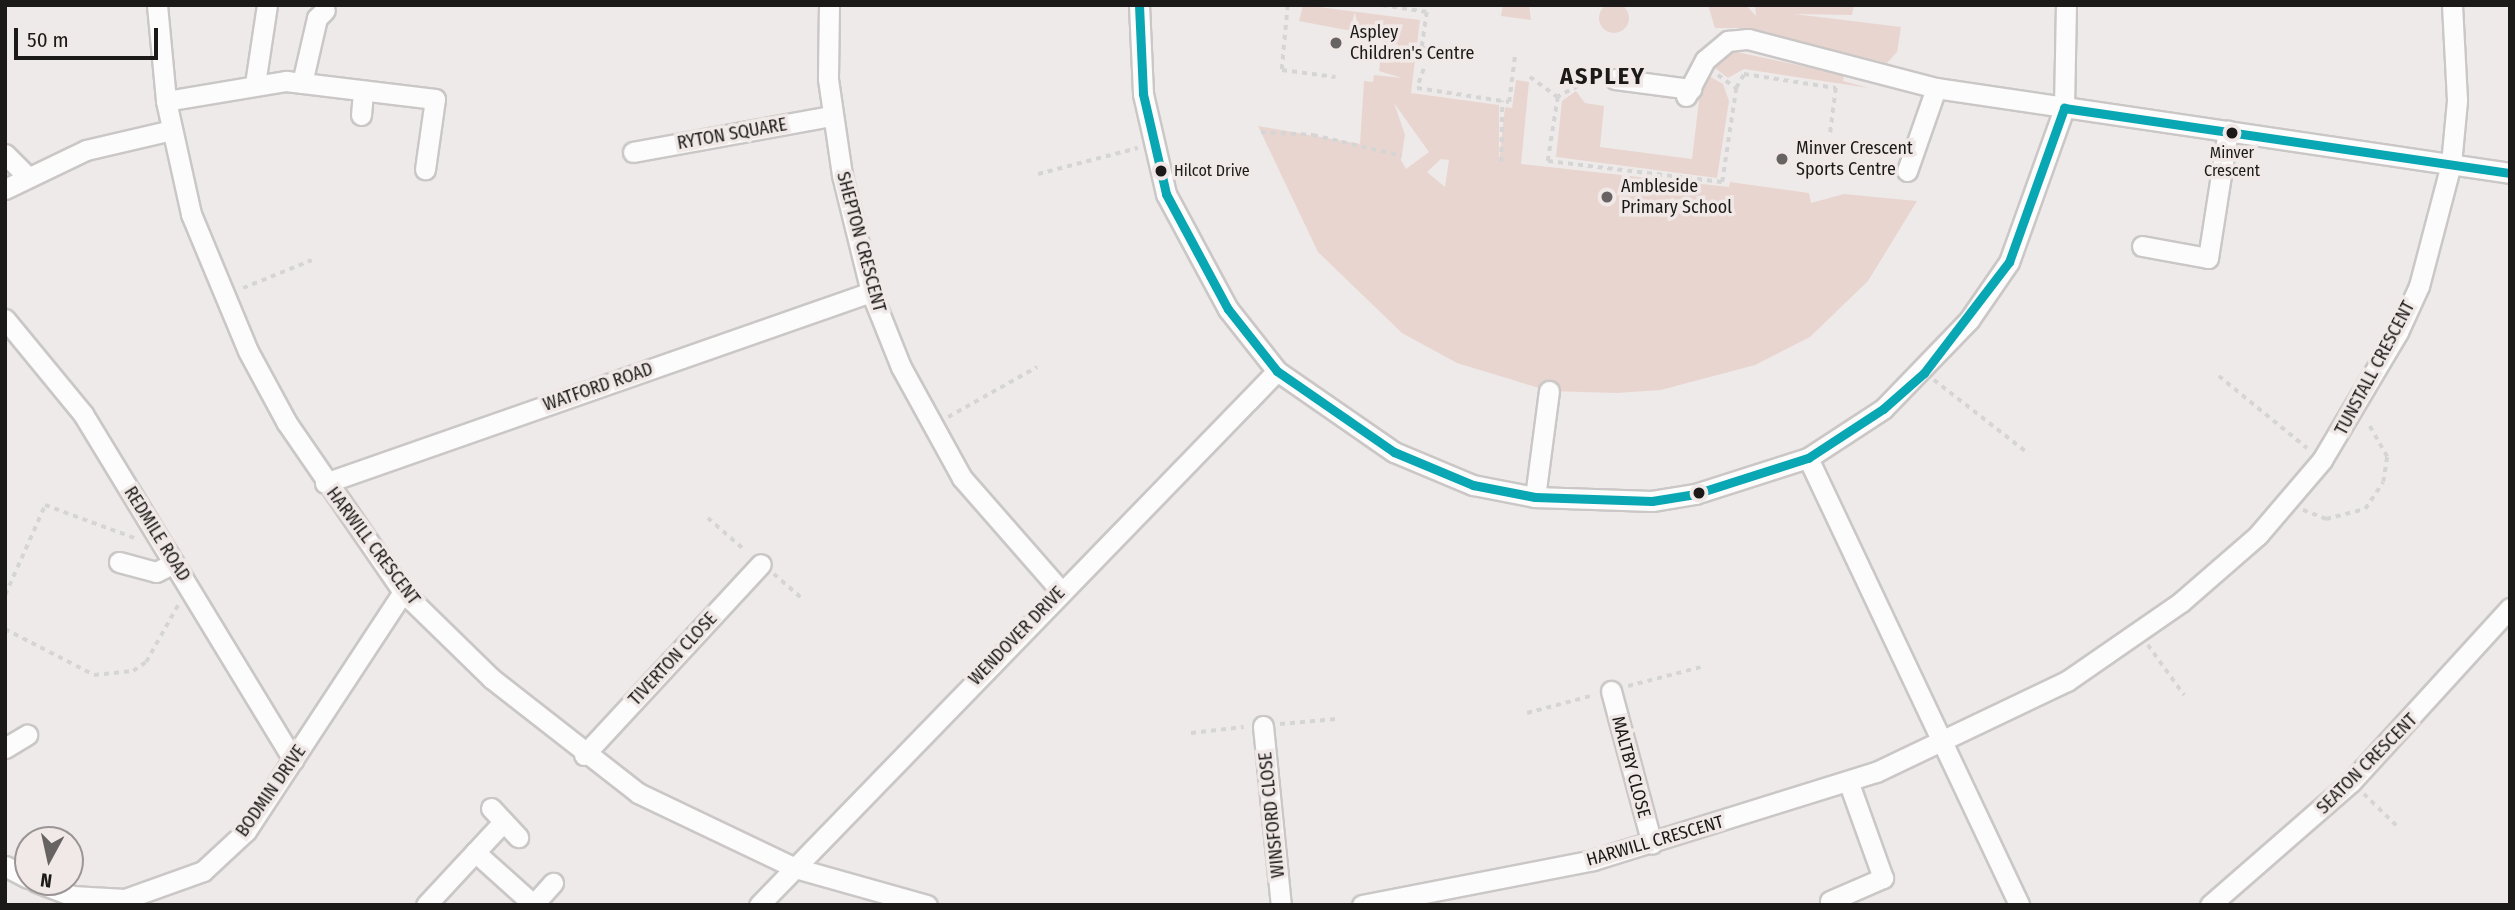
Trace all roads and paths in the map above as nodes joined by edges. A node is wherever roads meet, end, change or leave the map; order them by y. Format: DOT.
graph roads {
  1 [pos="157,5"];
  2 [pos="267,5"];
  3 [pos="829,5"];
  4 [pos="1139,5"];
  5 [pos="1288,5"];
  6 [pos="1382,5"];
  7 [pos="2066,5"];
  8 [pos="2452,5"];
  9 [pos="325,10"];
  10 [pos="1453,51"];
  11 [pos="1515,54"];
  12 [pos="1424,69"];
  13 [pos="1530,76"];
  14 [pos="1336,77"];
  15 [pos="1615,79"];
  16 [pos="302,83"];
  17 [pos="256,84"];
  18 [pos="1936,88"];
  19 [pos="363,91"];
  20 [pos="1558,97"];
  21 [pos="166,101"];
  22 [pos="1502,101"];
  23 [pos="2064,108"];
  24 [pos="361,114"];
  25 [pos="832,116"];
  26 [pos="171,130"];
  27 [pos="2228,131"];
  28 [pos="1261,132"];
  29 [pos="1830,135"];
  30 [pos="1153,145"];
  31 [pos="633,152"];
  32 [pos="5,154"];
  33 [pos="1402,156"];
  34 [pos="1501,162"];
  35 [pos="2451,164"];
  36 [pos="425,169"];
  37 [pos="1907,171"];
  38 [pos="2510,173"];
  39 [pos="1038,174"];
  40 [pos="27,176"];
  41 [pos="5,189"];
  42 [pos="2142,246"];
  43 [pos="312,260"];
  44 [pos="871,292"];
  45 [pos="224,295"];
  46 [pos="5,319"];
  47 [pos="1037,367"];
  48 [pos="1277,371"];
  49 [pos="1924,373"];
  50 [pos="2219,376"];
  51 [pos="1549,391"];
  52 [pos="2356,410"];
  53 [pos="931,427"];
  54 [pos="2029,454"];
  55 [pos="1808,458"];
  56 [pos="2322,460"];
  57 [pos="326,483"];
  58 [pos="1535,497"];
  59 [pos="2287,502"];
  60 [pos="159,538"];
  61 [pos="119,562"];
  62 [pos="174,563"];
  63 [pos="761,564"];
  64 [pos="1060,590"];
  65 [pos="193,592"];
  66 [pos="403,592"];
  67 [pos="5,595"];
  68 [pos="2510,608"];
  69 [pos="5,629"];
  70 [pos="2140,634"];
  71 [pos="1611,691"];
  72 [pos="2184,695"];
  73 [pos="1263,726"];
  74 [pos="27,735"];
  75 [pos="1940,745"];
  76 [pos="5,748"];
  77 [pos="584,755"];
  78 [pos="293,760"];
  79 [pos="1849,781"];
  80 [pos="2351,782"];
  81 [pos="2398,827"];
  82 [pos="519,837"];
  83 [pos="1652,844"];
  84 [pos="475,852"];
  85 [pos="795,868"];
  86 [pos="553,883"];
  87 [pos="84,895"];
  88 [pos="1830,901"];
  89 [pos="533,904"];
  90 [pos="426,905"];
  91 [pos="760,905"];
  92 [pos="927,905"];
  93 [pos="1281,905"];
  94 [pos="1362,905"];
  95 [pos="2019,905"];
  96 [pos="2210,905"];
  1 -- 21 [label="street, HARWILL CRESCENT"];
  2 -- 17 [label="street"];
  3 -- 25 [label="street, SHEPTON CRESCENT"];
  4 -- 30 [label="street"];
  5 -- 14 [label="path"];
  6 -- 10 [label="path"];
  7 -- 23 [label="street"];
  8 -- 35 [label="street, TUNSTALL CRESCENT"];
  9 -- 16 [label="street"];
  11 -- 22 [label="path"];
  12 -- 22 [label="path"];
  13 -- 20 [label="path"];
  15 -- 18 [label="street"];
  15 -- 20 [label="path"];
  16 -- 17 [label="street"];
  16 -- 19 [label="street"];
  17 -- 21 [label="street"];
  18 -- 23 [label="street"];
  18 -- 37 [label="street"];
  19 -- 24 [label="street"];
  19 -- 36 [label="street"];
  20 -- 29 [label="path"];
  21 -- 26 [label="street, HARWILL CRESCENT"];
  22 -- 34 [label="path"];
  23 -- 27 [label="street"];
  23 -- 49 [label="street"];
  25 -- 31 [label="street, RYTON SQUARE"];
  25 -- 44 [label="street, SHEPTON CRESCENT"];
  26 -- 40 [label="street"];
  26 -- 45 [label="street, HARWILL CRESCENT"];
  27 -- 35 [label="street"];
  27 -- 42 [label="street"];
  28 -- 33 [label="path"];
  30 -- 39 [label="path"];
  30 -- 48 [label="street"];
  32 -- 40 [label="street"];
  35 -- 38 [label="street"];
  35 -- 52 [label="street, TUNSTALL CRESCENT"];
  40 -- 41 [label="street"];
  43 -- 45 [label="path"];
  44 -- 53 [label="street, SHEPTON CRESCENT"];
  44 -- 57 [label="street, WATFORD ROAD"];
  45 -- 57 [label="street, HARWILL CRESCENT"];
  46 -- 60 [label="street, REDMILE ROAD"];
  47 -- 53 [label="path"];
  48 -- 58 [label="street"];
  48 -- 64 [label="street, WENDOVER DRIVE"];
  49 -- 54 [label="path"];
  49 -- 55 [label="street"];
  50 -- 56 [label="path"];
  51 -- 58 [label="street"];
  52 -- 56 [label="street, TUNSTALL CRESCENT"];
  52 -- 59 [label="path"];
  53 -- 64 [label="street, SHEPTON CRESCENT"];
  55 -- 58 [label="street"];
  55 -- 75 [label="street"];
  56 -- 59 [label="street, TUNSTALL CRESCENT"];
  57 -- 66 [label="street, HARWILL CRESCENT"];
  59 -- 70 [label="street, TUNSTALL CRESCENT"];
  60 -- 62 [label="street, REDMILE ROAD"];
  60 -- 67 [label="path"];
  61 -- 62 [label="street"];
  62 -- 65 [label="street, REDMILE ROAD"];
  63 -- 77 [label="street, TIVERTON CLOSE"];
  64 -- 85 [label="street, WENDOVER DRIVE"];
  65 -- 69 [label="path"];
  65 -- 78 [label="street, REDMILE ROAD"];
  66 -- 77 [label="street, HARWILL CRESCENT"];
  66 -- 78 [label="street, BODMIN DRIVE"];
  68 -- 80 [label="street, SEATON CRESCENT"];
  70 -- 72 [label="path"];
  70 -- 75 [label="street, TUNSTALL CRESCENT"];
  71 -- 83 [label="street, MALTBY CLOSE"];
  73 -- 93 [label="street, WINSFORD CLOSE"];
  74 -- 76 [label="street"];
  75 -- 79 [label="street, HARWILL CRESCENT"];
  75 -- 95 [label="street"];
  77 -- 85 [label="street, HARWILL CRESCENT"];
  78 -- 87 [label="street, BODMIN DRIVE"];
  79 -- 83 [label="street, HARWILL CRESCENT"];
  79 -- 88 [label="street"];
  80 -- 81 [label="path"];
  80 -- 96 [label="street, SEATON CRESCENT"];
  82 -- 84 [label="street"];
  83 -- 94 [label="street, HARWILL CRESCENT"];
  84 -- 89 [label="street"];
  84 -- 90 [label="street"];
  85 -- 91 [label="street, WENDOVER DRIVE"];
  85 -- 92 [label="street, HARWILL CRESCENT"];
  86 -- 89 [label="street"];
}
